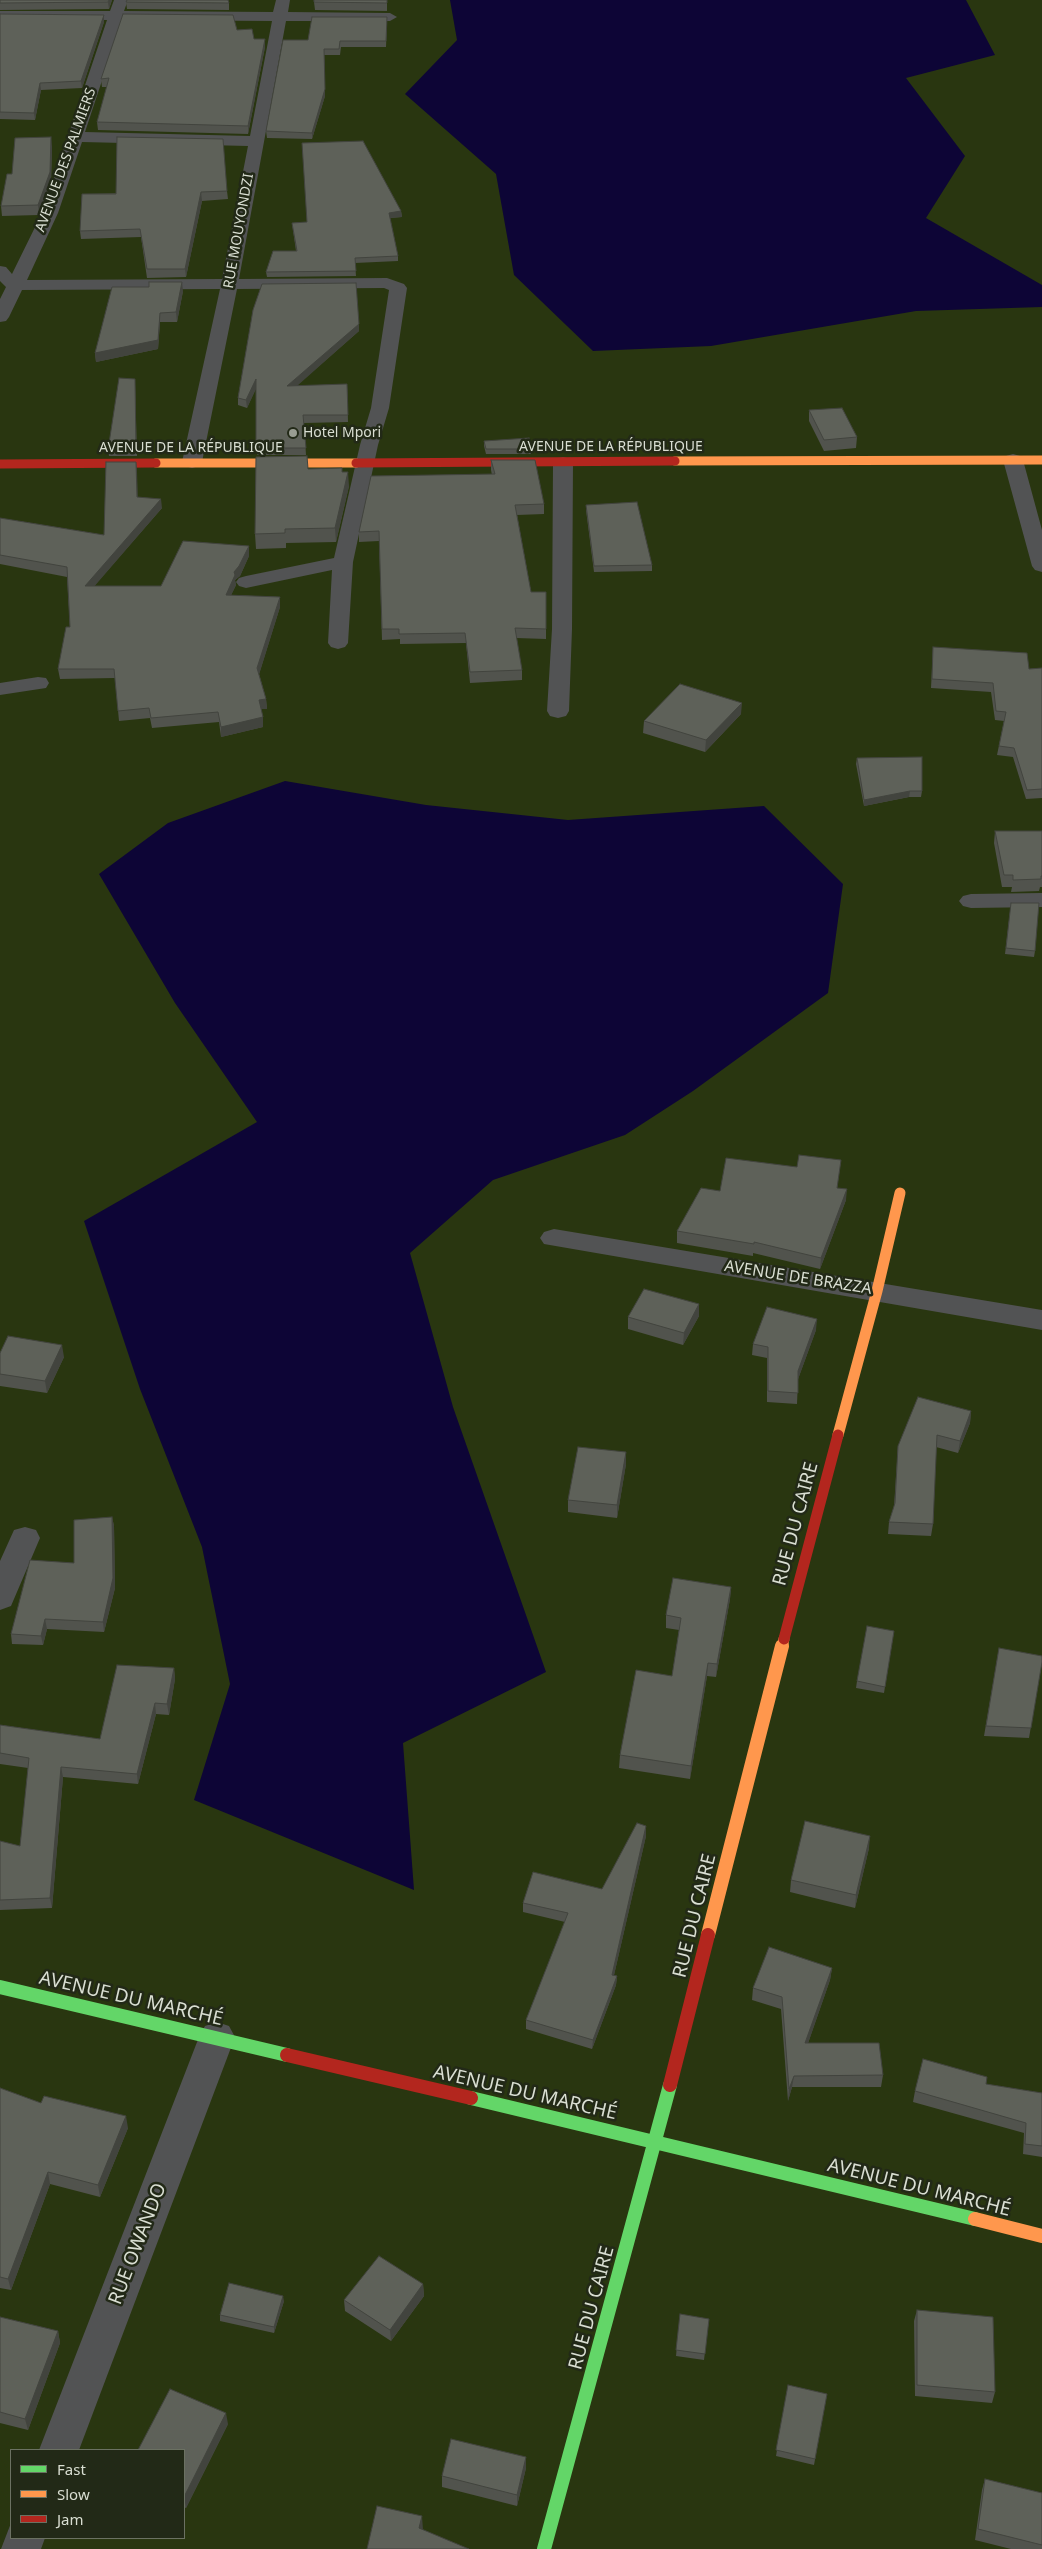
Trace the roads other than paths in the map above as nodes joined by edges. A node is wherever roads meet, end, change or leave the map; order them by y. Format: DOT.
graph roads {
  1 [pos="283,0"];
  2 [pos="119,8"];
  3 [pos="0,15"];
  4 [pos="390,17"];
  5 [pos="281,18"];
  6 [pos="77,137"];
  7 [pos="256,141"];
  8 [pos="0,271"];
  9 [pos="230,282"];
  10 [pos="14,285"];
  11 [pos="0,317"];
  12 [pos="1013,460"];
  13 [pos="1042,460"];
  14 [pos="192,462"];
  15 [pos="366,463"];
  16 [pos="562,463"];
  17 [pos="0,464"];
  18 [pos="343,562"];
  19 [pos="1042,566"];
  20 [pos="246,582"];
  21 [pos="338,643"];
  22 [pos="38,683"];
  23 [pos="0,689"];
  24 [pos="558,711"];
  25 [pos="971,900"];
  26 [pos="1042,900"];
  27 [pos="900,1193"];
  28 [pos="554,1238"];
  29 [pos="877,1291"];
  30 [pos="1042,1320"];
  31 [pos="25,1538"];
  32 [pos="0,1598"];
  33 [pos="0,1987"];
  34 [pos="217,2037"];
  35 [pos="655,2143"];
  36 [pos="1042,2236"];
  37 [pos="59,2449"];
  38 [pos="544,2549"];
  1 -- 5 [label="street, RUE MOUYONDZI"];
  2 -- 3 [label="street"];
  2 -- 5 [label="street"];
  2 -- 6 [label="street, AVENUE DES PALMIERS"];
  4 -- 5 [label="street"];
  5 -- 7 [label="street, RUE MOUYONDZI"];
  6 -- 7 [label="street"];
  6 -- 10 [label="street, AVENUE DES PALMIERS"];
  7 -- 9 [label="street, RUE MOUYONDZI"];
  8 -- 10 [label="street"];
  9 -- 10 [label="street"];
  9 -- 14 [label="street, RUE MOUYONDZI"];
  9 -- 15 [label="street"];
  10 -- 11 [label="street, AVENUE DES PALMIERS"];
  12 -- 13 [label="street, AVENUE DE LA RÉPUBLIQUE"];
  12 -- 16 [label="street, AVENUE DE LA RÉPUBLIQUE"];
  12 -- 19 [label="street"];
  14 -- 15 [label="street, AVENUE DE LA RÉPUBLIQUE"];
  14 -- 17 [label="street, AVENUE DE LA RÉPUBLIQUE"];
  15 -- 16 [label="street, AVENUE DE LA RÉPUBLIQUE"];
  15 -- 18 [label="street"];
  16 -- 24 [label="street"];
  18 -- 20 [label="street"];
  18 -- 21 [label="street"];
  22 -- 23 [label="street"];
  25 -- 26 [label="street"];
  27 -- 29 [label="street, RUE DU CAIRE"];
  28 -- 29 [label="street, AVENUE DE BRAZZA"];
  29 -- 30 [label="street, AVENUE DE BRAZZA"];
  29 -- 35 [label="street, RUE DU CAIRE"];
  31 -- 32 [label="street"];
  33 -- 34 [label="street, AVENUE DU MARCHÉ"];
  34 -- 35 [label="street, AVENUE DU MARCHÉ"];
  34 -- 37 [label="street, RUE OWANDO"];
  35 -- 36 [label="street, AVENUE DU MARCHÉ"];
  35 -- 38 [label="street, RUE DU CAIRE"];
}
